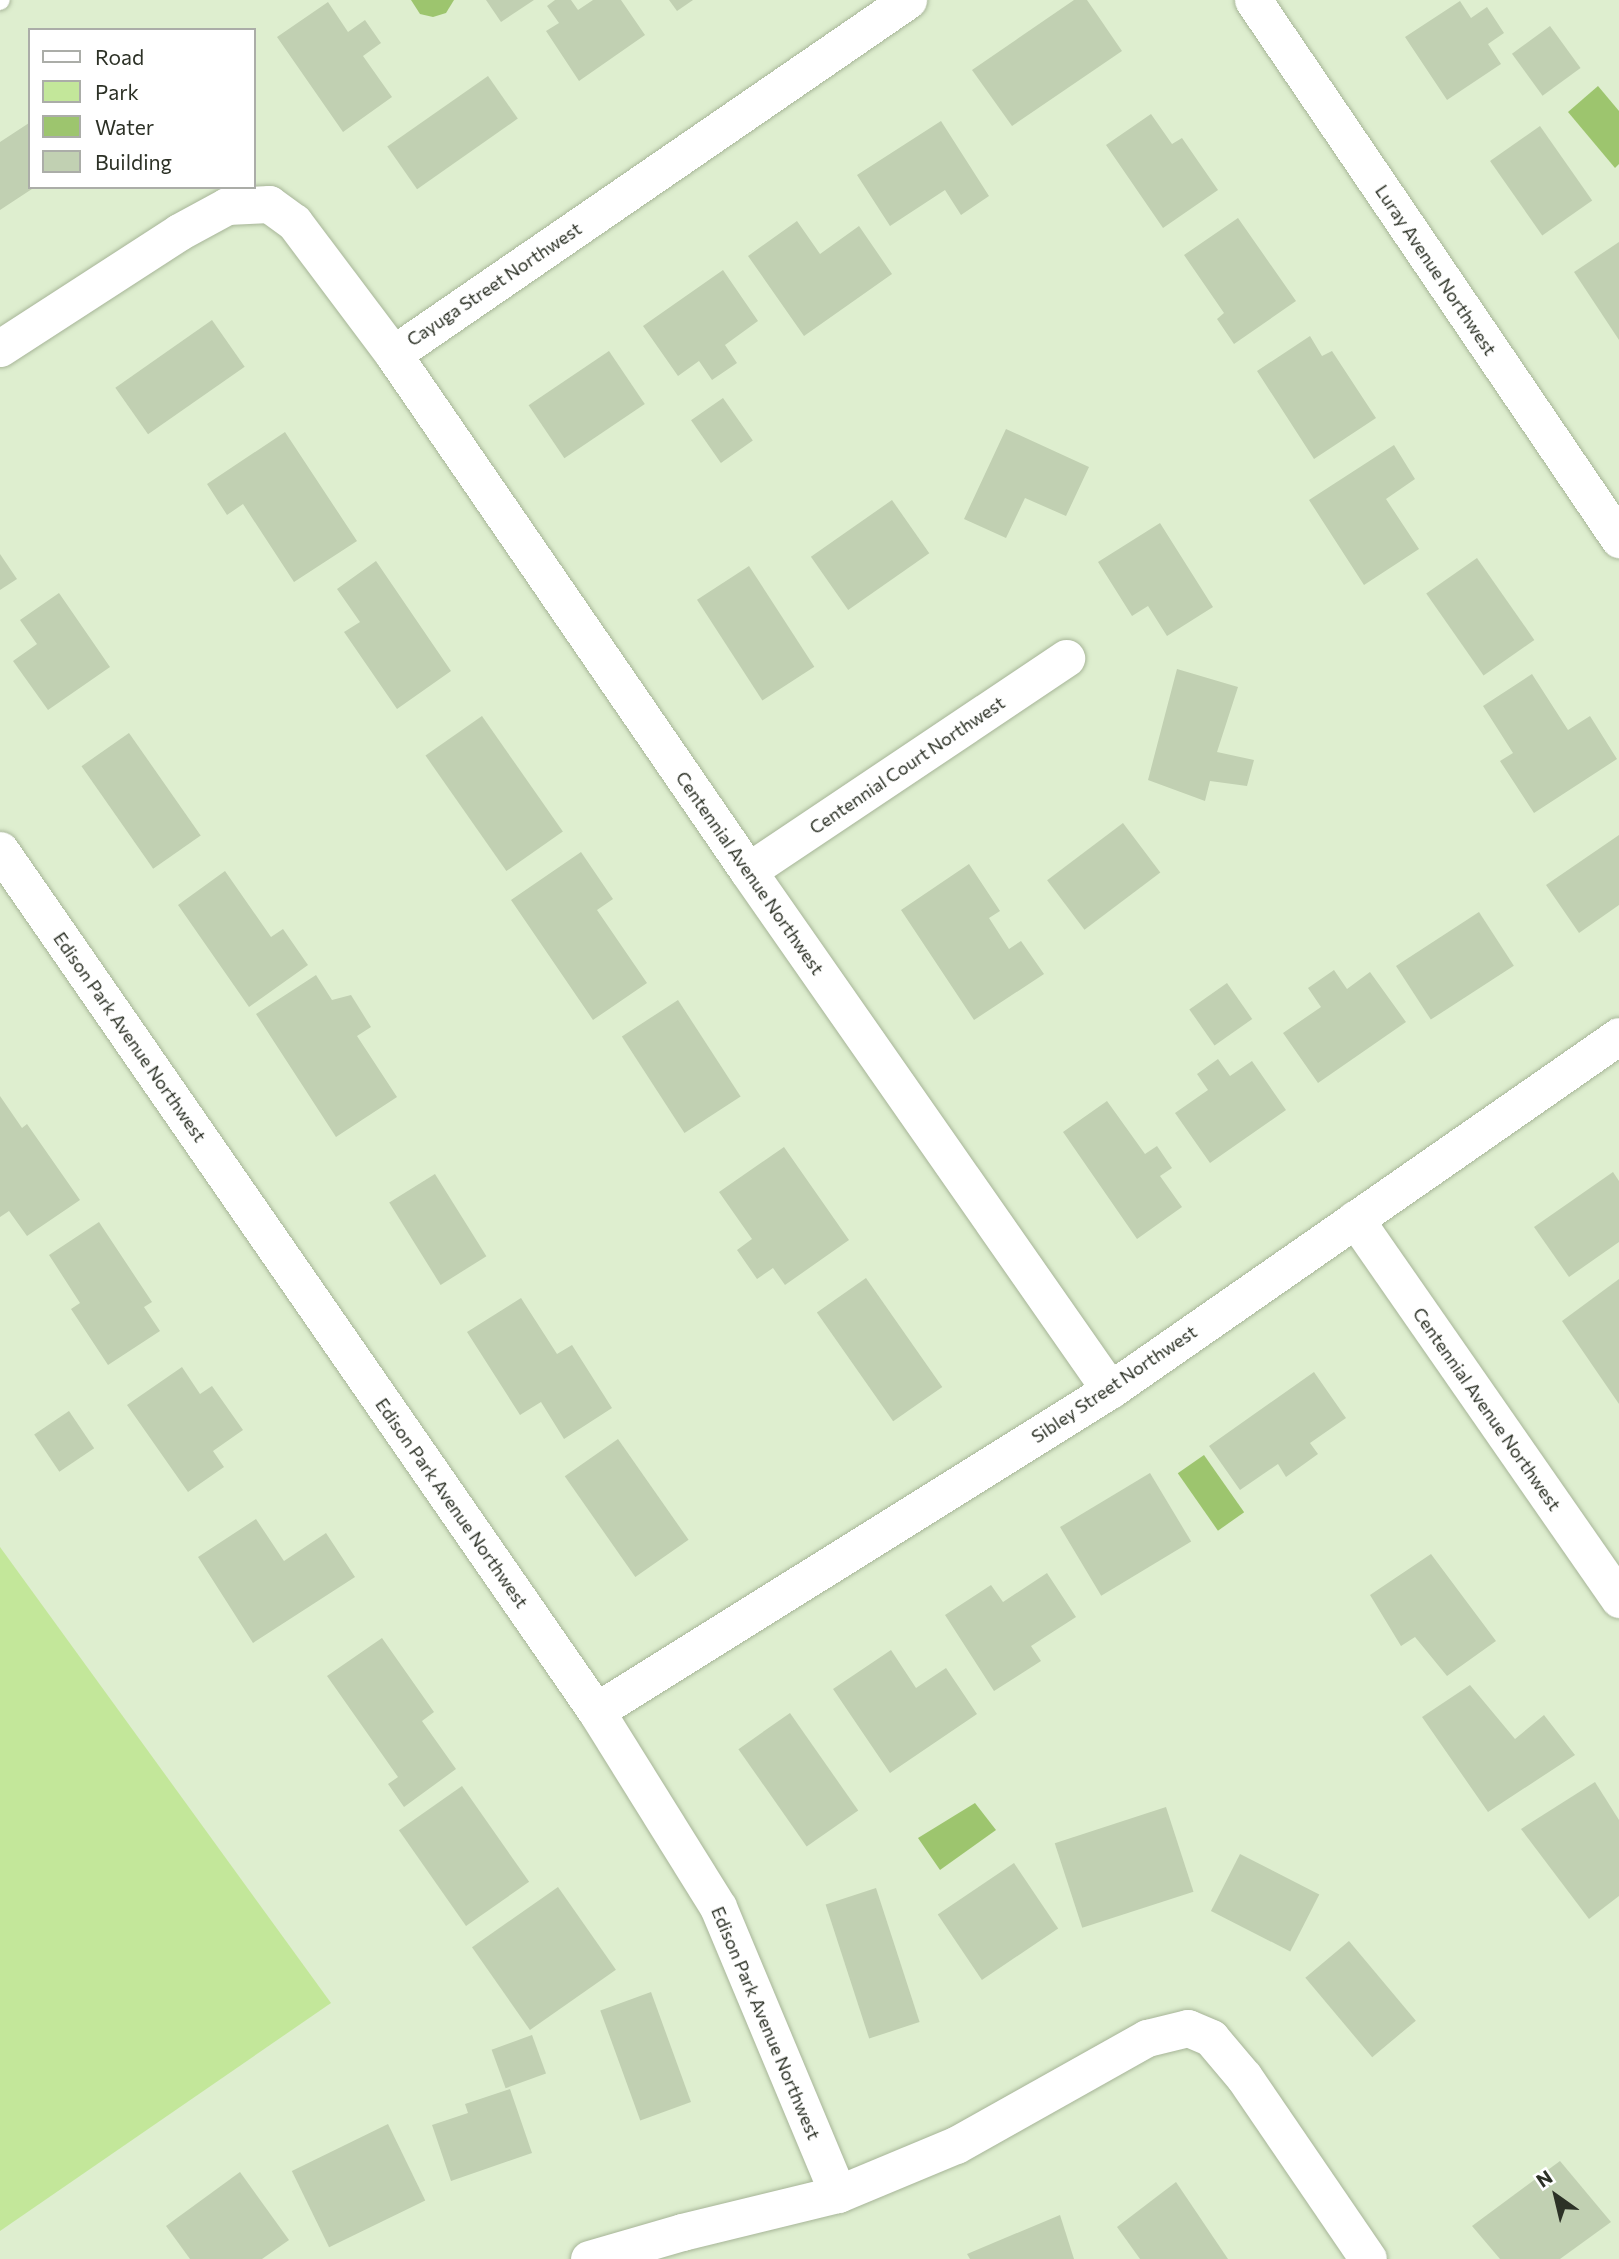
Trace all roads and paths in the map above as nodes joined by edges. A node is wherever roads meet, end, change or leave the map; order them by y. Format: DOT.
graph roads {
  1 [pos="908,0"];
  2 [pos="1253,0"];
  3 [pos="0,348"];
  4 [pos="393,354"];
  5 [pos="1619,539"];
  6 [pos="1066,658"];
  7 [pos="0,850"];
  8 [pos="748,871"];
  9 [pos="1619,1036"];
  10 [pos="1356,1219"];
  11 [pos="1110,1390"];
  12 [pos="1619,1599"];
  13 [pos="596,1711"];
  14 [pos="838,2194"];
  15 [pos="589,2259"];
  16 [pos="1368,2259"];
  1 -- 4 [label="street, Cayuga Street Northwest"];
  2 -- 5 [label="street, Luray Avenue Northwest"];
  3 -- 4 [label="street, Cayuga Street Northwest"];
  4 -- 8 [label="street, Centennial Avenue Northwest"];
  6 -- 8 [label="street, Centennial Court Northwest"];
  7 -- 13 [label="street, Edison Park Avenue Northwest"];
  8 -- 11 [label="street, Centennial Avenue Northwest"];
  9 -- 10 [label="street, Sibley Street Northwest"];
  10 -- 11 [label="street, Sibley Street Northwest"];
  10 -- 12 [label="street, Centennial Avenue Northwest"];
  11 -- 13 [label="street, Sibley Street Northwest"];
  13 -- 14 [label="street, Edison Park Avenue Northwest"];
  14 -- 15 [label="street"];
  14 -- 16 [label="street"];
}
